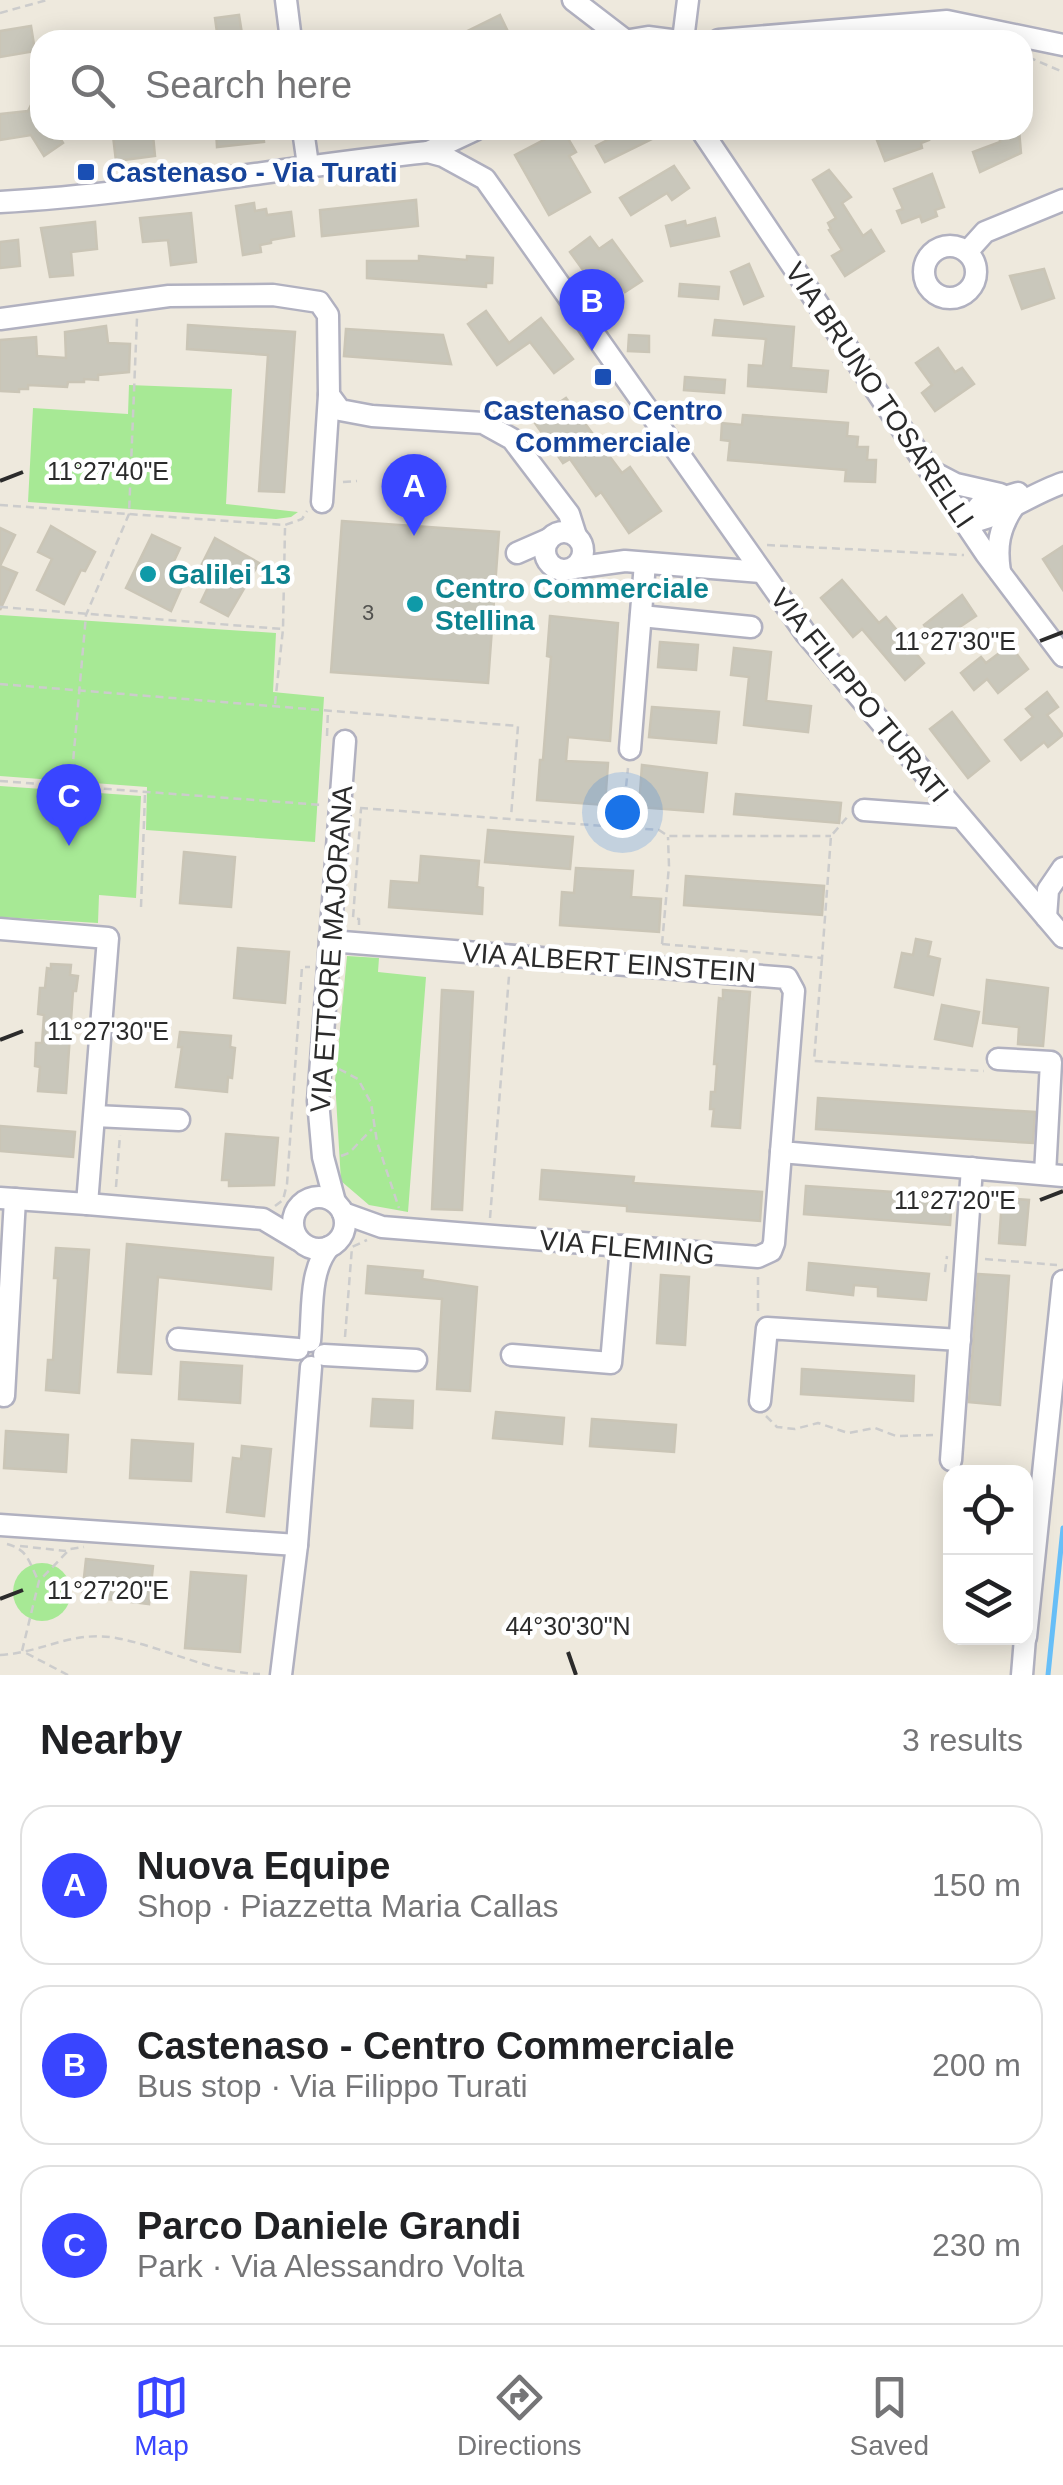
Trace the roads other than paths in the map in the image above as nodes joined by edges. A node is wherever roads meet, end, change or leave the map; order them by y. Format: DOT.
graph roads {
  1 [pos="286,0"];
  2 [pos="573,0"];
  3 [pos="688,0"];
  4 [pos="290,30"];
  5 [pos="614,30"];
  6 [pos="684,30"];
  7 [pos="846,30"];
  8 [pos="987,30"];
  9 [pos="1033,39"];
  10 [pos="1063,45"];
  11 [pos="304,140"];
  12 [pos="454,140"];
  13 [pos="709,140"];
  14 [pos="428,152"];
  15 [pos="308,165"];
  16 [pos="1063,200"];
  17 [pos="0,202"];
  18 [pos="968,252"];
  19 [pos="0,319"];
  20 [pos="329,395"];
  21 [pos="927,468"];
  22 [pos="1063,483"];
  23 [pos="322,496"];
  24 [pos="1011,499"];
  25 [pos="965,523"];
  26 [pos="566,537"];
  27 [pos="635,562"];
  28 [pos="574,568"];
  29 [pos="760,572"];
  30 [pos="1001,576"];
  31 [pos="641,616"];
  32 [pos="751,626"];
  33 [pos="1063,656"];
  34 [pos="344,742"];
  35 [pos="630,749"];
  36 [pos="864,810"];
  37 [pos="960,816"];
  38 [pos="1061,870"];
  39 [pos="1012,876"];
  40 [pos="1046,916"];
  41 [pos="0,929"];
  42 [pos="1063,938"];
  43 [pos="330,941"];
  44 [pos="990,1065"];
  45 [pos="95,1116"];
  46 [pos="179,1120"];
  47 [pos="781,1152"];
  48 [pos="323,1157"];
  49 [pos="972,1168"];
  50 [pos="1054,1175"];
  51 [pos="8,1198"];
  52 [pos="86,1204"];
  53 [pos="300,1205"];
  54 [pos="339,1208"];
  55 [pos="263,1214"];
  56 [pos="375,1233"];
  57 [pos="320,1244"];
  58 [pos="621,1246"];
  59 [pos="1063,1281"];
  60 [pos="178,1340"];
  61 [pos="960,1340"];
  62 [pos="318,1354"];
  63 [pos="512,1356"];
  64 [pos="416,1360"];
  65 [pos="4,1396"];
  66 [pos="760,1401"];
  67 [pos="950,1460"];
  68 [pos="3,1532"];
  69 [pos="297,1544"];
  70 [pos="1033,1570"];
  71 [pos="1025,1645"];
  72 [pos="281,1675"];
  73 [pos="1022,1675"];
  1 -- 4 [label="street"];
  2 -- 5 [label="street"];
  3 -- 6 [label="street"];
  7 -- 8 [label="street"];
  9 -- 10 [label="street"];
  11 -- 15 [label="street"];
  12 -- 14 [label="street"];
  13 -- 21 [label="street, VIA BRUNO TOSARELLI"];
  14 -- 15 [label="street"];
  14 -- 29 [label="street, VIA FILIPPO TURATI"];
  15 -- 17 [label="street"];
  16 -- 18 [label="street"];
  19 -- 20 [label="street"];
  20 -- 23 [label="street"];
  20 -- 26 [label="street"];
  21 -- 24 [label="street"];
  21 -- 25 [label="street, VIA BRUNO TOSARELLI"];
  22 -- 24 [label="street"];
  24 -- 25 [label="street"];
  24 -- 30 [label="street"];
  25 -- 30 [label="street, VIA BRUNO TOSARELLI"];
  26 -- 27 [label="street"];
  26 -- 28 [label="street"];
  26 -- 28 [label="street"];
  27 -- 28 [label="street"];
  27 -- 29 [label="street, VIA FILIPPO TURATI"];
  27 -- 31 [label="street"];
  29 -- 37 [label="street, VIA FILIPPO TURATI"];
  30 -- 33 [label="street, VIA BRUNO TOSARELLI"];
  31 -- 32 [label="street, VIA FILIPPO TURATI"];
  31 -- 35 [label="street"];
  34 -- 43 [label="street, VIA ETTORE MAJORANA"];
  36 -- 37 [label="street, VIA FILIPPO TURATI"];
  37 -- 39 [label="street, VIA FILIPPO TURATI"];
  38 -- 39 [label="street"];
  38 -- 40 [label="street"];
  39 -- 40 [label="street, VIA FILIPPO TURATI"];
  40 -- 42 [label="street, VIA FILIPPO TURATI"];
  41 -- 45 [label="street"];
  43 -- 47 [label="street, VIA ALBERT EINSTEIN"];
  43 -- 48 [label="street, VIA ETTORE MAJORANA"];
  44 -- 50 [label="street"];
  45 -- 46 [label="street"];
  45 -- 52 [label="street"];
  47 -- 49 [label="street"];
  47 -- 58 [label="street, VIA FLEMING"];
  48 -- 53 [label="street, VIA ETTORE MAJORANA"];
  48 -- 54 [label="street, VIA ETTORE MAJORANA"];
  49 -- 50 [label="street"];
  49 -- 61 [label="street"];
  51 -- 52 [label="street"];
  51 -- 65 [label="street"];
  52 -- 55 [label="street"];
  53 -- 54 [label="street"];
  53 -- 55 [label="street"];
  53 -- 57 [label="street"];
  54 -- 56 [label="street, VIA FLEMING"];
  54 -- 57 [label="street"];
  55 -- 57 [label="street"];
  56 -- 57 [label="street, VIA FLEMING"];
  56 -- 58 [label="street, VIA FLEMING"];
  57 -- 62 [label="street"];
  58 -- 63 [label="street"];
  59 -- 70 [label="street"];
  60 -- 62 [label="street"];
  61 -- 66 [label="street"];
  61 -- 67 [label="street"];
  62 -- 64 [label="street"];
  62 -- 69 [label="street"];
  68 -- 69 [label="street"];
  69 -- 72 [label="street"];
  71 -- 73 [label="street"];
}
